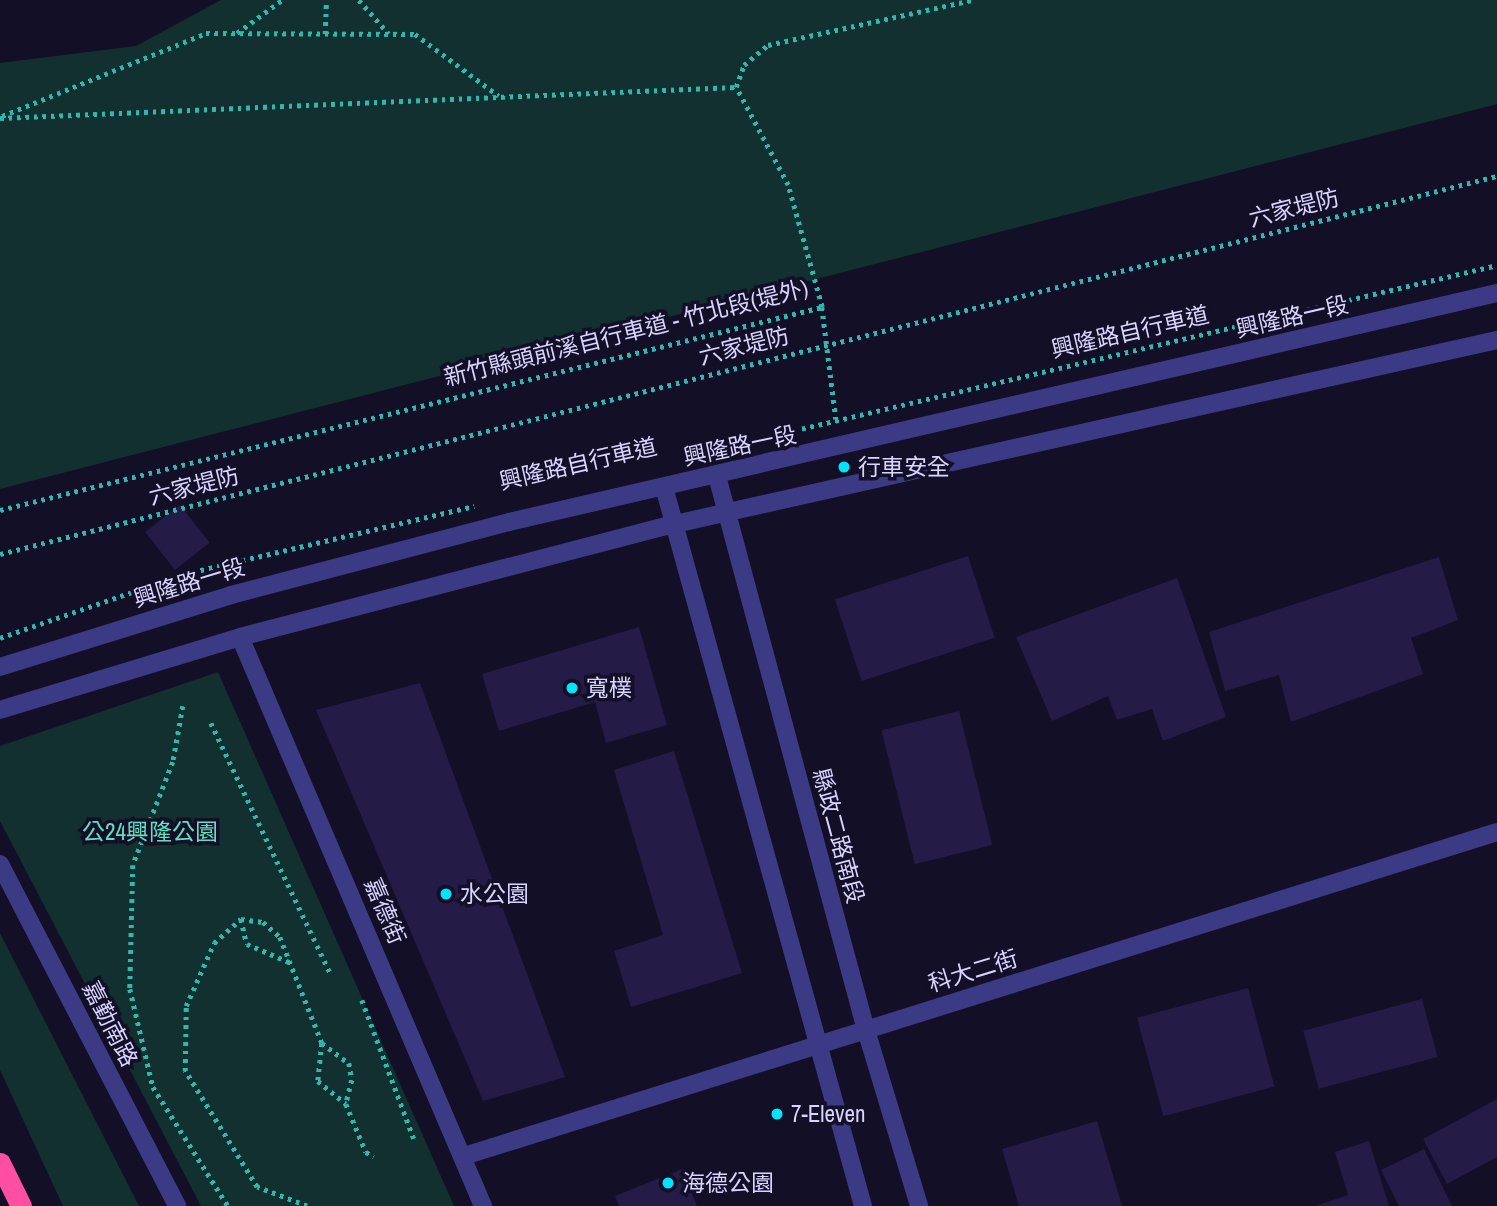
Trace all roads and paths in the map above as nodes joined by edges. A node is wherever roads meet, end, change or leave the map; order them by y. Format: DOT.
graph roads {
  1 [pos="282,0"];
  2 [pos="326,0"];
  3 [pos="359,0"];
  4 [pos="972,0"];
  5 [pos="237,33"];
  6 [pos="325,34"];
  7 [pos="389,34"];
  8 [pos="736,87"];
  9 [pos="500,97"];
  10 [pos="0,117"];
  11 [pos="1497,176"];
  12 [pos="1497,265"];
  13 [pos="1497,293"];
  14 [pos="822,307"];
  15 [pos="1497,340"];
  16 [pos="825,343"];
  17 [pos="836,419"];
  18 [pos="699,453"];
  19 [pos="717,476"];
  20 [pos="664,487"];
  21 [pos="489,502"];
  22 [pos="0,510"];
  23 [pos="725,515"];
  24 [pos="675,524"];
  25 [pos="0,554"];
  26 [pos="240,636"];
  27 [pos="0,638"];
  28 [pos="0,667"];
  29 [pos="183,706"];
  30 [pos="0,710"];
  31 [pos="211,723"];
  32 [pos="1497,832"];
  33 [pos="0,864"];
  34 [pos="241,919"];
  35 [pos="289,962"];
  36 [pos="330,972"];
  37 [pos="362,1000"];
  38 [pos="866,1030"];
  39 [pos="321,1043"];
  40 [pos="817,1046"];
  41 [pos="346,1104"];
  42 [pos="414,1139"];
  43 [pos="464,1156"];
  44 [pos="374,1157"];
  45 [pos="0,1163"];
  46 [pos="21,1206"];
  47 [pos="177,1206"];
  48 [pos="229,1206"];
  49 [pos="307,1206"];
  50 [pos="483,1206"];
  51 [pos="863,1206"];
  52 [pos="919,1206"];
  1 -- 5 [label="path"];
  2 -- 6 [label="path"];
  3 -- 7 [label="path"];
  4 -- 8 [label="path"];
  5 -- 6 [label="path"];
  5 -- 10 [label="path"];
  6 -- 7 [label="path"];
  7 -- 9 [label="path"];
  8 -- 9 [label="path"];
  8 -- 14 [label="path, 新竹縣頭前溪自行車道 - 竹北段(堤外)"];
  9 -- 10 [label="path"];
  11 -- 16 [label="path, 六家堤防"];
  12 -- 17 [label="path, 興隆路自行車道"];
  13 -- 19 [label="street, 興隆路一段"];
  14 -- 16 [label="path"];
  14 -- 22 [label="path, 新竹縣頭前溪自行車道 - 竹北段(堤外)"];
  15 -- 23 [label="street"];
  16 -- 17 [label="path"];
  16 -- 25 [label="path, 六家堤防"];
  17 -- 18 [label="path, 興隆路自行車道"];
  19 -- 20 [label="street, 興隆路一段"];
  19 -- 23 [label="street, 縣政二路南段"];
  20 -- 24 [label="street"];
  20 -- 28 [label="street, 興隆路一段"];
  21 -- 27 [label="path, 興隆路自行車道"];
  23 -- 24 [label="street"];
  23 -- 38 [label="street, 縣政二路南段"];
  24 -- 26 [label="street"];
  24 -- 40 [label="street"];
  26 -- 30 [label="street"];
  26 -- 43 [label="street, 嘉德街"];
  29 -- 48 [label="path"];
  31 -- 36 [label="path"];
  32 -- 38 [label="street, 科大二街"];
  33 -- 47 [label="street, 嘉勤南路"];
  34 -- 35 [label="path"];
  34 -- 35 [label="path"];
  34 -- 49 [label="path"];
  35 -- 39 [label="path"];
  37 -- 42 [label="path"];
  38 -- 40 [label="street, 科大二街"];
  38 -- 52 [label="street, 縣政二路南段"];
  39 -- 41 [label="path"];
  39 -- 41 [label="path"];
  40 -- 43 [label="street, 科大二街"];
  40 -- 51 [label="street"];
  41 -- 44 [label="path"];
  43 -- 50 [label="street, 嘉德街"];
  45 -- 46 [label="highway"];
}
